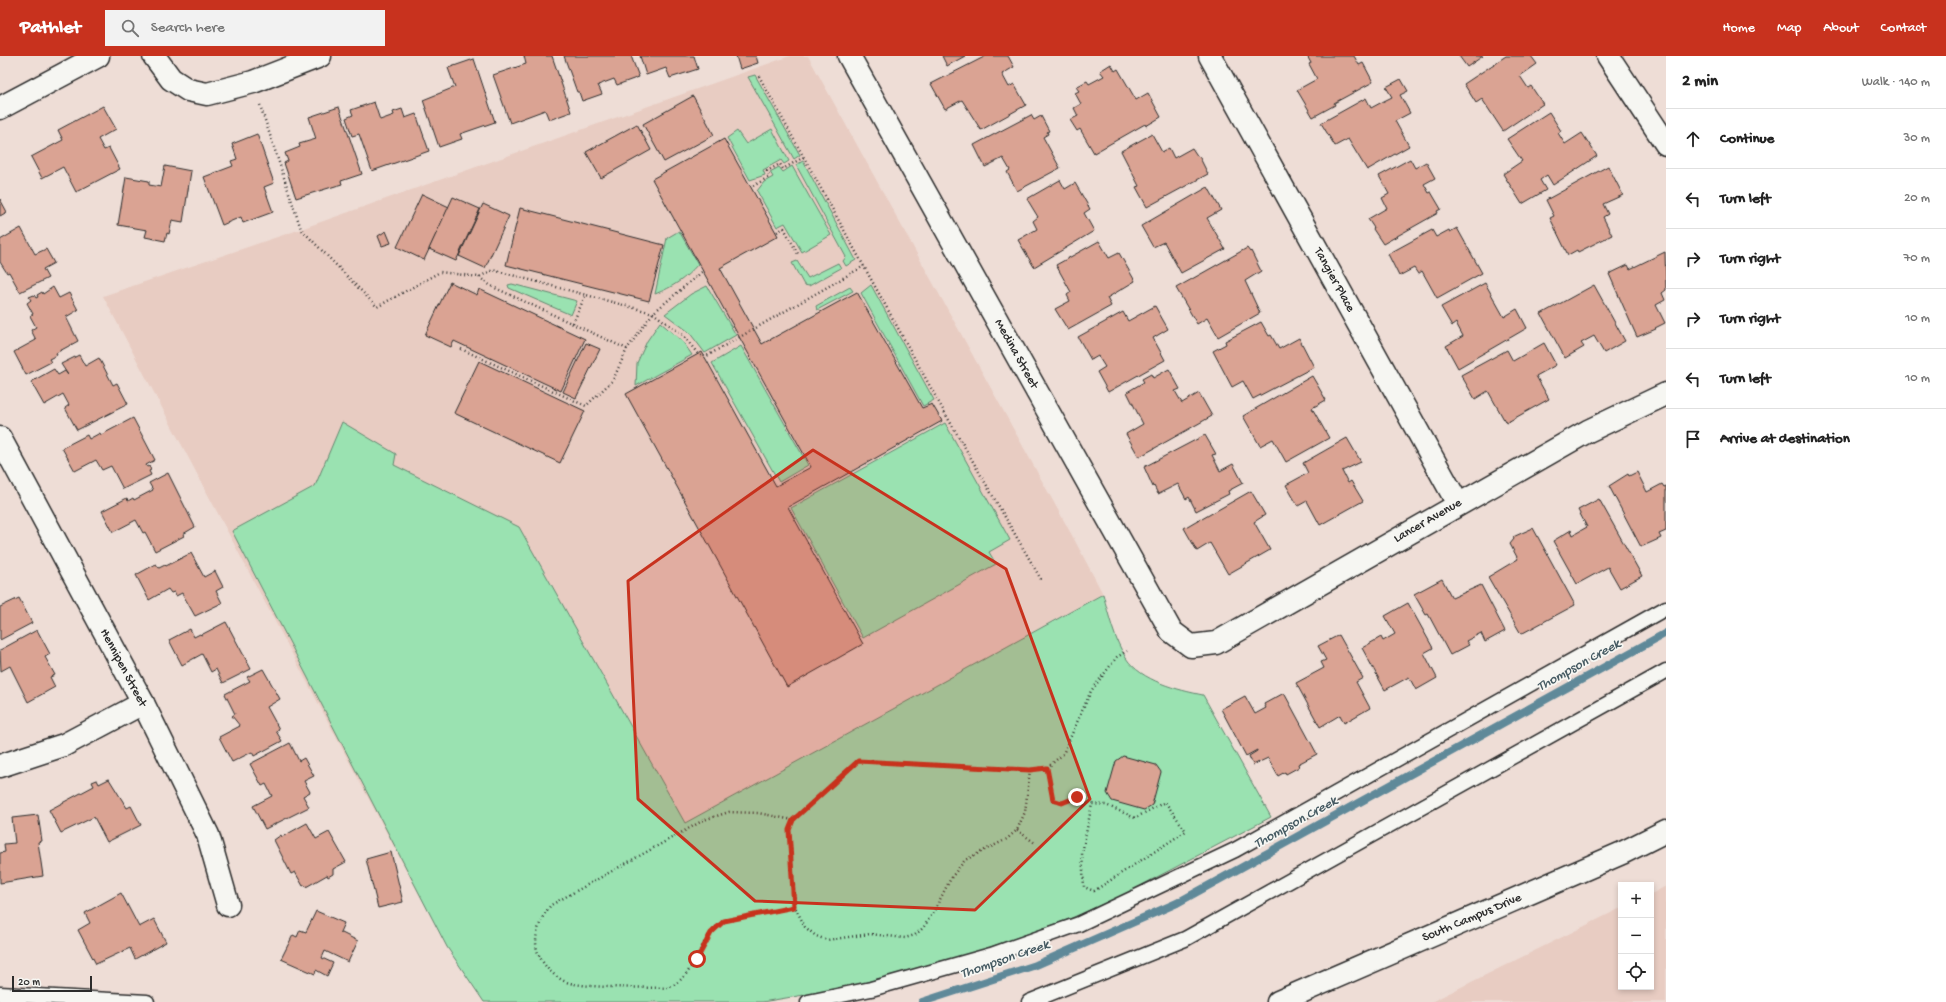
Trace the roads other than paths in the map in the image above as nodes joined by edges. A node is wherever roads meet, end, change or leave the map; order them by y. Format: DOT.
graph roads {
  1 [pos="98,56"];
  2 [pos="154,56"];
  3 [pos="320,56"];
  4 [pos="849,56"];
  5 [pos="1210,56"];
  6 [pos="1608,56"];
  7 [pos="0,108"];
  8 [pos="1666,144"];
  9 [pos="1666,394"];
  10 [pos="0,438"];
  11 [pos="1458,504"];
  12 [pos="1666,608"];
  13 [pos="1191,646"];
  14 [pos="1666,671"];
  15 [pos="142,703"];
  16 [pos="0,766"];
  17 [pos="1666,831"];
  18 [pos="228,906"];
  19 [pos="0,994"];
  20 [pos="147,1002"];
  21 [pos="808,1002"];
  22 [pos="1029,1002"];
  23 [pos="1278,1002"];
  1 -- 7 [label="street"];
  2 -- 3 [label="street"];
  4 -- 13 [label="street, Medina Street"];
  5 -- 11 [label="street, Tangier Place"];
  6 -- 8 [label="street"];
  9 -- 11 [label="street, Lancer Avenue"];
  10 -- 15 [label="street, Hennipen Street"];
  11 -- 13 [label="street, Lancer Avenue"];
  12 -- 21 [label="lane"];
  14 -- 22 [label="lane"];
  15 -- 16 [label="street"];
  15 -- 18 [label="street, Hennipen Street"];
  17 -- 23 [label="street, South Campus Drive"];
  19 -- 20 [label="lane"];
}
